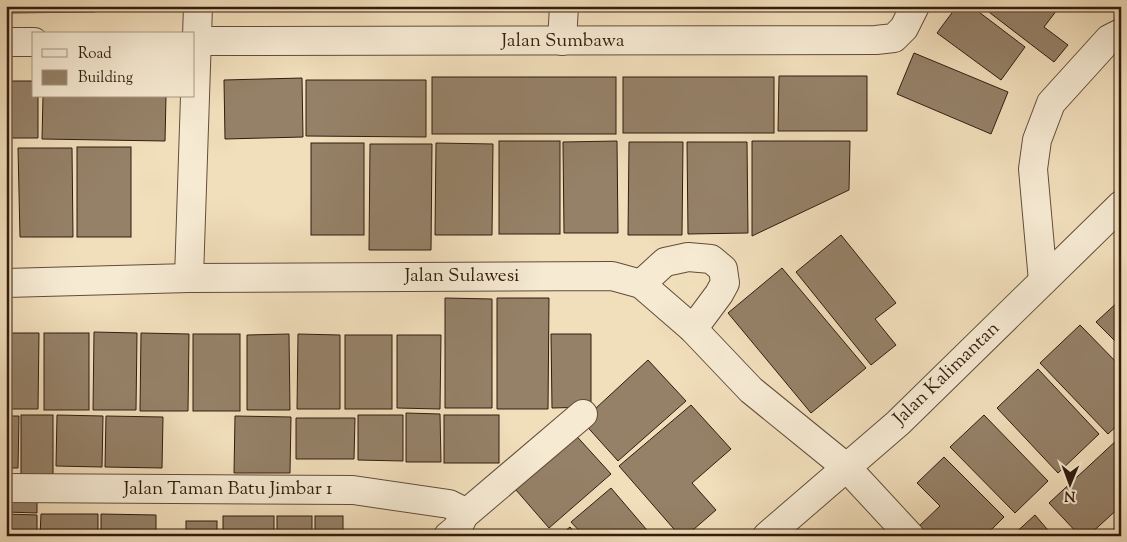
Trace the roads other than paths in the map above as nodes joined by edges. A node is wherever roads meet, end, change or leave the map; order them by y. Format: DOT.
graph roads {
  1 [pos="198,6"];
  2 [pos="564,6"];
  3 [pos="915,6"];
  4 [pos="1121,33"];
  5 [pos="195,41"];
  6 [pos="562,41"];
  7 [pos="6,42"];
  8 [pos="32,42"];
  9 [pos="194,98"];
  10 [pos="1121,205"];
  11 [pos="1083,242"];
  12 [pos="1040,243"];
  13 [pos="189,278"];
  14 [pos="1043,281"];
  15 [pos="6,283"];
  16 [pos="641,284"];
  17 [pos="693,330"];
  18 [pos="583,414"];
  19 [pos="846,468"];
  20 [pos="6,488"];
  21 [pos="453,519"];
  22 [pos="767,536"];
  23 [pos="910,536"];
  1 -- 5 [label="street"];
  2 -- 6 [label="street"];
  3 -- 6 [label="street, Jalan Sumbawa"];
  4 -- 12 [label="street"];
  5 -- 6 [label="street, Jalan Sumbawa"];
  7 -- 8 [label="street"];
  9 -- 13 [label="street"];
  10 -- 11 [label="street, Jalan Kalimantan"];
  11 -- 12 [label="street"];
  11 -- 14 [label="street, Jalan Kalimantan"];
  12 -- 14 [label="street"];
  13 -- 15 [label="street, Jalan Sulawesi"];
  13 -- 16 [label="street, Jalan Sulawesi"];
  14 -- 19 [label="street, Jalan Kalimantan"];
  16 -- 17 [label="street, Jalan Sulawesi"];
  16 -- 17 [label="street"];
  17 -- 19 [label="street, Jalan Sulawesi"];
  18 -- 21 [label="street"];
  19 -- 22 [label="street, Jalan Kalimantan"];
  19 -- 23 [label="street, Jalan Sulawesi"];
  20 -- 21 [label="street, Jalan Taman Batu Jimbar 1"];
}
